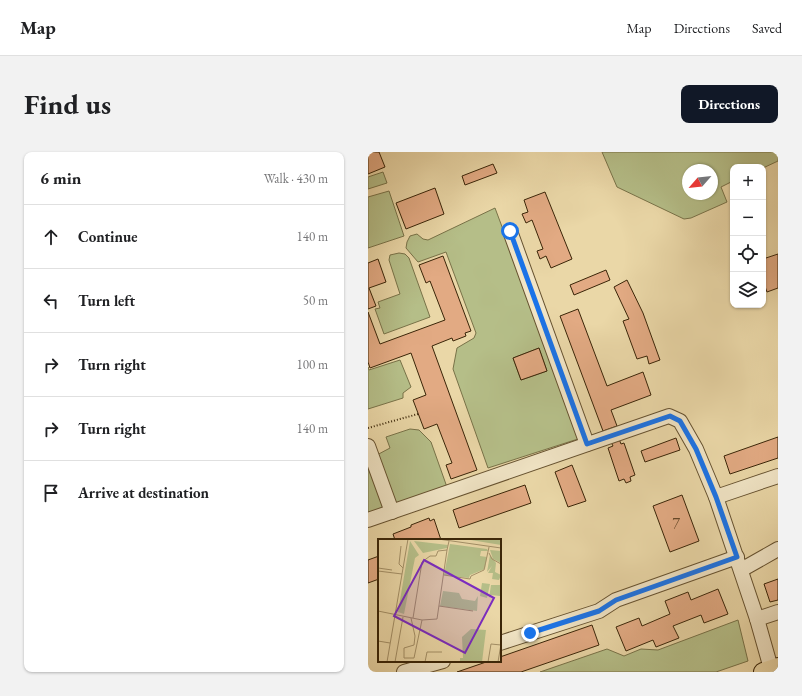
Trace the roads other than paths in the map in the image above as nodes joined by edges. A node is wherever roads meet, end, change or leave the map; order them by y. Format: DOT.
graph roads {
  1 [pos="510,231"];
  2 [pos="587,444"];
  3 [pos="368,446"];
  4 [pos="778,476"];
  5 [pos="716,497"];
  6 [pos="392,512"];
  7 [pos="368,520"];
  8 [pos="778,549"];
  9 [pos="739,564"];
  10 [pos="778,612"];
  11 [pos="757,619"];
  12 [pos="501,643"];
  13 [pos="439,662"];
  14 [pos="771,670"];
  15 [pos="404,672"];
  1 -- 2 [label="street"];
  2 -- 5 [label="street"];
  2 -- 6 [label="street"];
  3 -- 6 [label="street"];
  4 -- 5 [label="street"];
  5 -- 9 [label="street"];
  6 -- 7 [label="street"];
  8 -- 9 [label="street"];
  9 -- 11 [label="street"];
  9 -- 12 [label="street"];
  10 -- 11 [label="street"];
  11 -- 14 [label="street"];
  13 -- 15 [label="street"];
}
